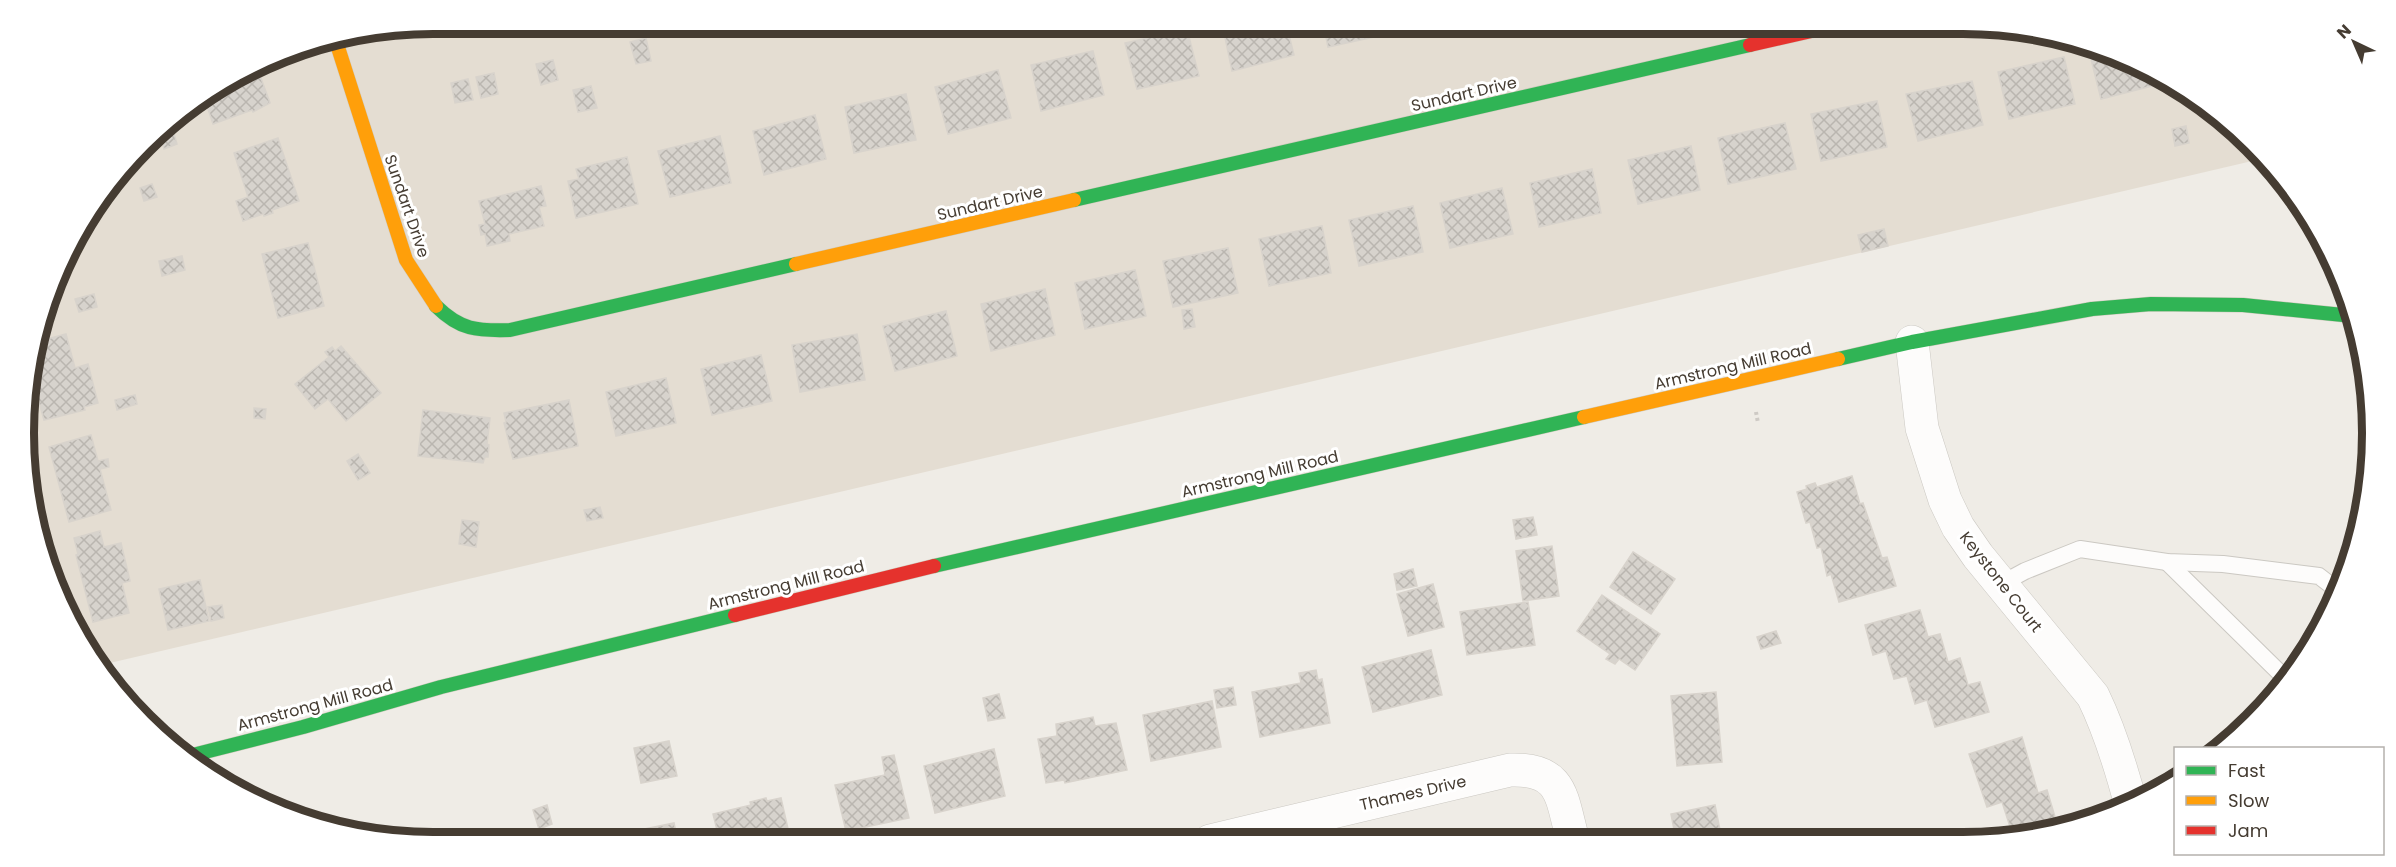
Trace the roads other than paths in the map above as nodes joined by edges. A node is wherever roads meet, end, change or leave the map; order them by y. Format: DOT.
graph roads {
  1 [pos="1799,34"];
  2 [pos="338,46"];
  3 [pos="2343,315"];
  4 [pos="1912,342"];
  5 [pos="2167,562"];
  6 [pos="2001,584"];
  7 [pos="2331,585"];
  8 [pos="2280,674"];
  9 [pos="197,754"];
  10 [pos="2129,796"];
  11 [pos="1248,832"];
  12 [pos="1571,832"];
  1 -- 2 [label="main road, Sundart Drive"];
  3 -- 4 [label="main road, Armstrong Mill Road"];
  4 -- 6 [label="street, Keystone Court"];
  4 -- 9 [label="main road, Armstrong Mill Road"];
  5 -- 6 [label="lane"];
  5 -- 7 [label="lane"];
  5 -- 8 [label="lane"];
  6 -- 10 [label="street, Keystone Court"];
  11 -- 12 [label="street, Thames Drive"];
}
